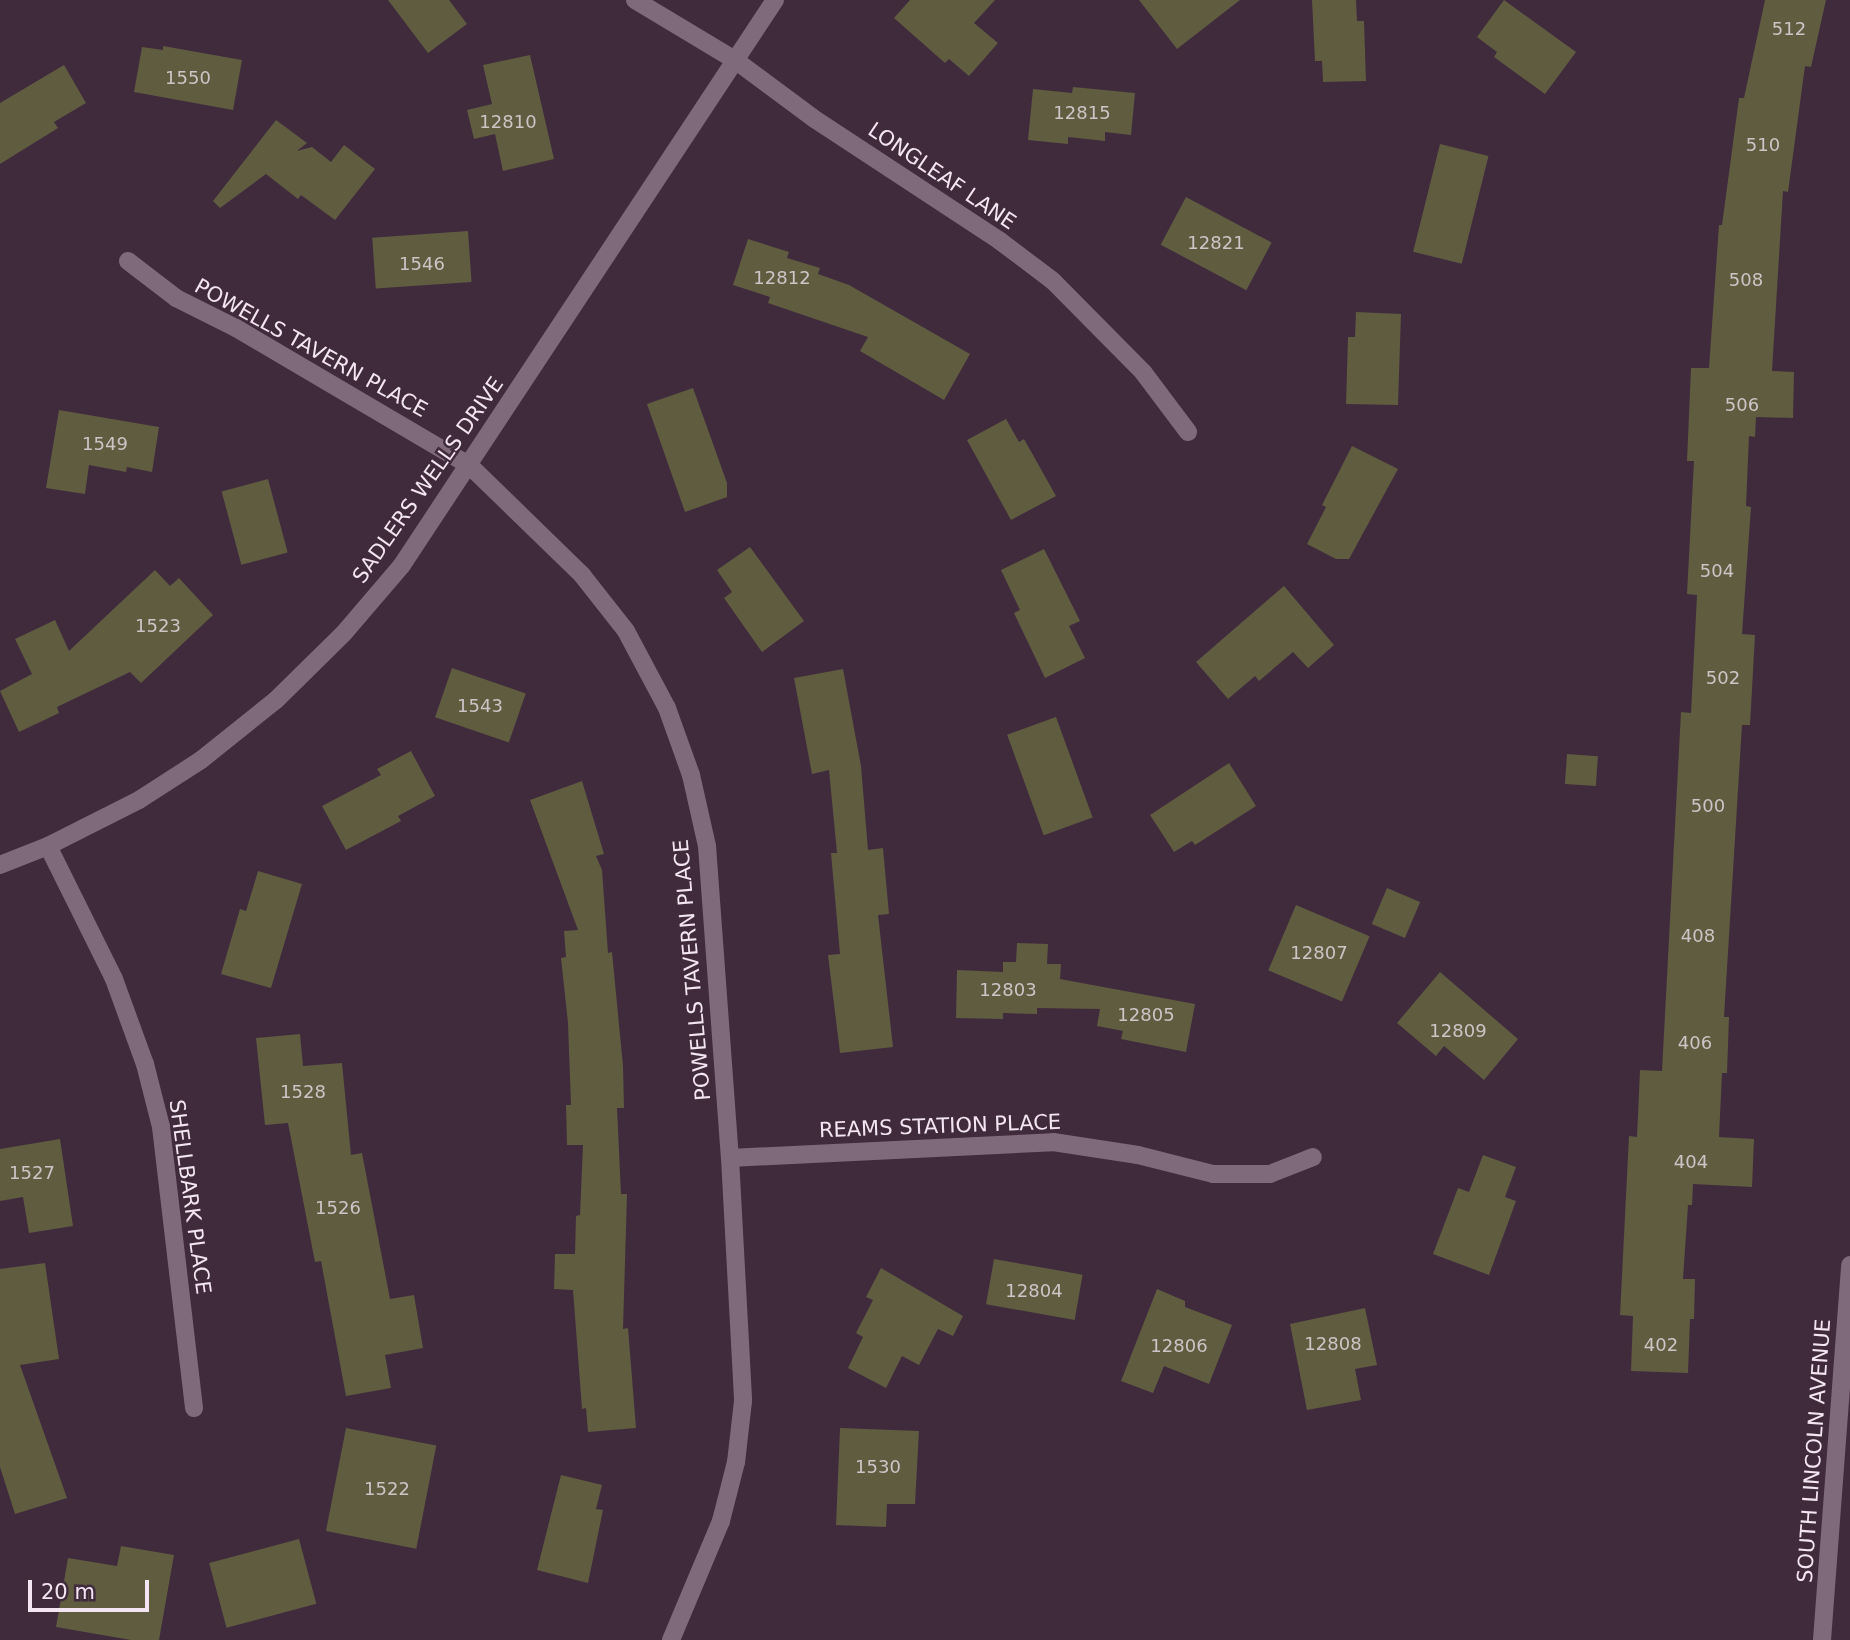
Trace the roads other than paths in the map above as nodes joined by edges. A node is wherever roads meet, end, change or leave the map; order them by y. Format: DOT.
graph roads {
  1 [pos="635,0"];
  2 [pos="775,0"];
  3 [pos="736,60"];
  4 [pos="128,261"];
  5 [pos="1188,432"];
  6 [pos="469,465"];
  7 [pos="48,846"];
  8 [pos="0,865"];
  9 [pos="1313,1157"];
  10 [pos="730,1158"];
  11 [pos="1850,1265"];
  12 [pos="194,1408"];
  13 [pos="671,1640"];
  14 [pos="1822,1640"];
  1 -- 3 [label="street, LONGLEAF LANE"];
  2 -- 3 [label="street, SADLERS WELLS DRIVE"];
  3 -- 5 [label="street, LONGLEAF LANE"];
  3 -- 6 [label="street, SADLERS WELLS DRIVE"];
  4 -- 6 [label="street, POWELLS TAVERN PLACE"];
  6 -- 7 [label="street, SADLERS WELLS DRIVE"];
  6 -- 10 [label="street, POWELLS TAVERN PLACE"];
  7 -- 8 [label="street, SADLERS WELLS DRIVE"];
  7 -- 12 [label="street, SHELLBARK PLACE"];
  9 -- 10 [label="street, REAMS STATION PLACE"];
  10 -- 13 [label="street, POWELLS TAVERN PLACE"];
  11 -- 14 [label="street, SOUTH LINCOLN AVENUE"];
}
